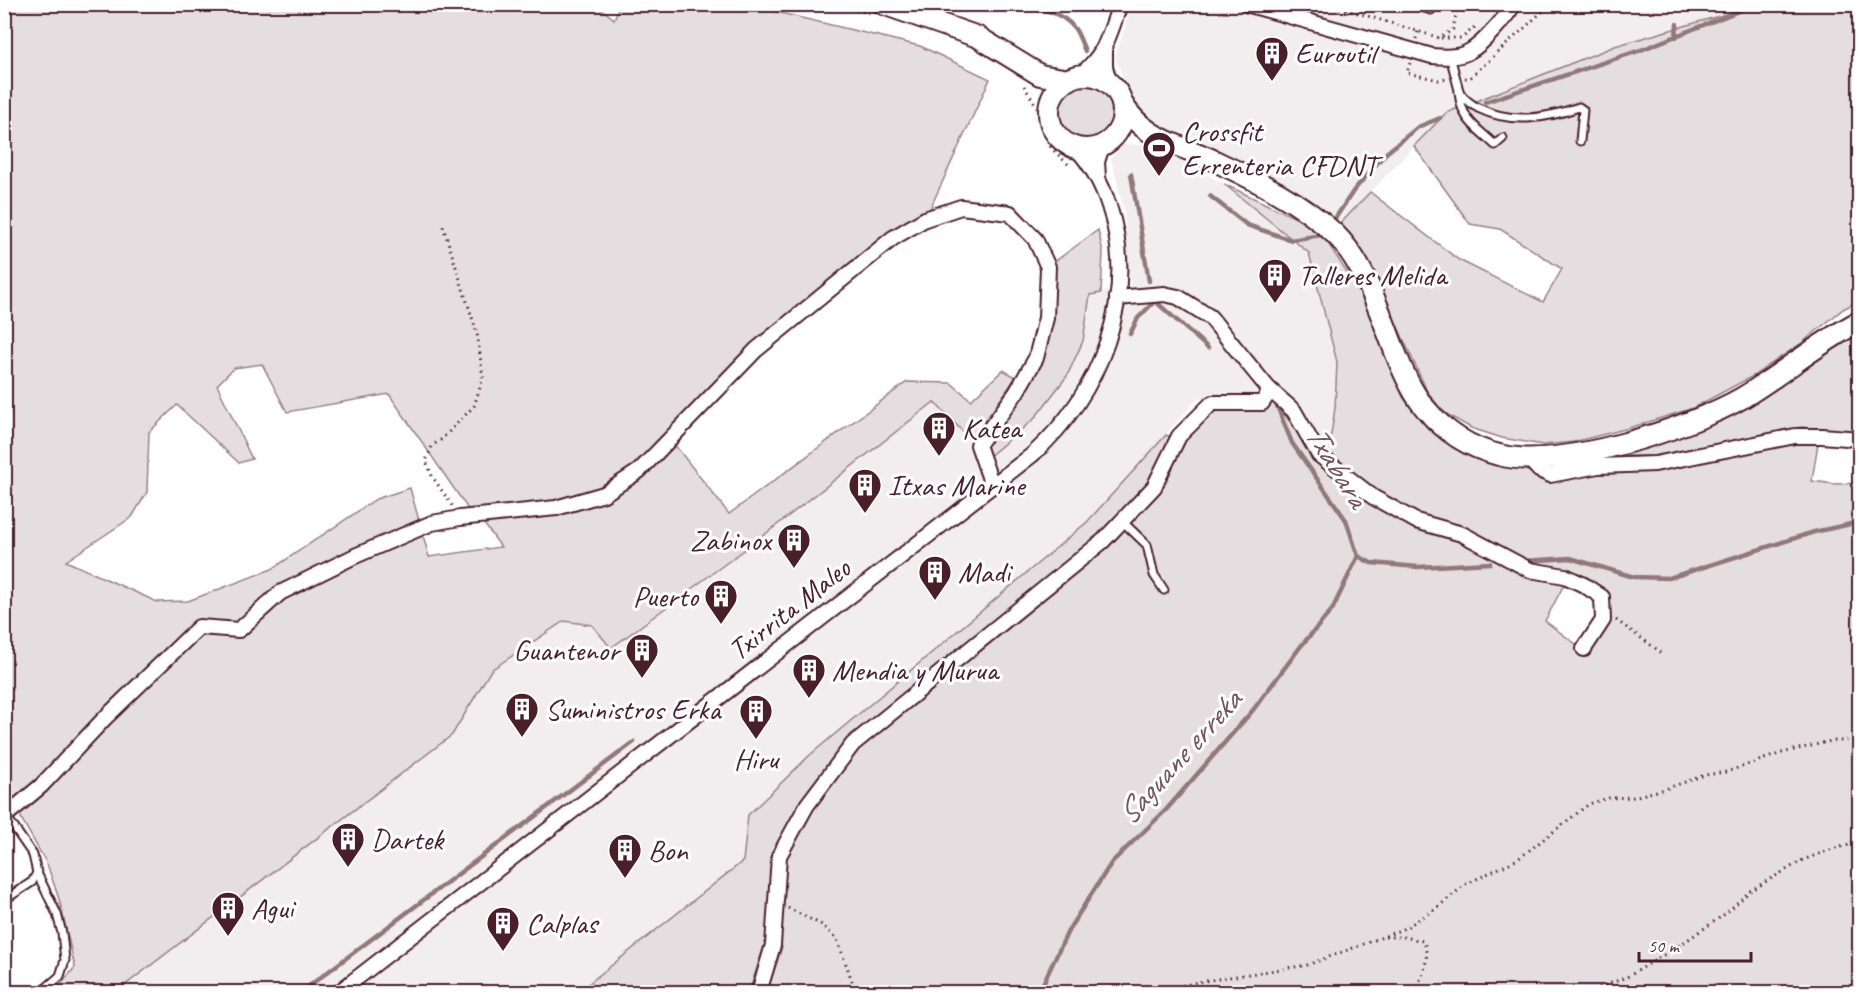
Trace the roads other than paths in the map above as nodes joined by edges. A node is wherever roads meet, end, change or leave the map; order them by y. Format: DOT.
graph roads {
  1 [pos="1120,4"];
  2 [pos="1246,4"];
  3 [pos="1411,4"];
  4 [pos="1436,4"];
  5 [pos="1514,4"];
  6 [pos="879,10"];
  7 [pos="1105,49"];
  8 [pos="1450,57"];
  9 [pos="1027,78"];
  10 [pos="1074,78"];
  11 [pos="1110,84"];
  12 [pos="1459,91"];
  13 [pos="1122,103"];
  14 [pos="1050,111"];
  15 [pos="1156,137"];
  16 [pos="1503,138"];
  17 [pos="1109,140"];
  18 [pos="1580,141"];
  19 [pos="1074,147"];
  20 [pos="1098,179"];
  21 [pos="1117,298"];
  22 [pos="1860,321"];
  23 [pos="1268,388"];
  24 [pos="1860,439"];
  25 [pos="1529,459"];
  26 [pos="992,485"];
  27 [pos="1122,521"];
  28 [pos="1164,590"];
  29 [pos="1584,649"];
  30 [pos="5,816"];
  31 [pos="37,873"];
  32 [pos="4,900"];
  33 [pos="46,988"];
  34 [pos="339,993"];
  35 [pos="759,993"];
  1 -- 7 [label="street"];
  2 -- 8 [label="street"];
  3 -- 4 [label="lane"];
  5 -- 8 [label="street"];
  6 -- 9 [label="street"];
  7 -- 10 [label="street"];
  7 -- 11 [label="street"];
  8 -- 12 [label="lane"];
  9 -- 10 [label="street"];
  9 -- 14 [label="street"];
  10 -- 11 [label="street"];
  10 -- 14 [label="street"];
  11 -- 13 [label="street"];
  12 -- 16 [label="lane"];
  12 -- 18 [label="lane"];
  13 -- 15 [label="street"];
  13 -- 17 [label="street"];
  14 -- 19 [label="street"];
  15 -- 17 [label="street"];
  15 -- 25 [label="street"];
  17 -- 19 [label="street"];
  17 -- 20 [label="street, Txirrita Maleo"];
  19 -- 20 [label="street, Txirrita Maleo"];
  20 -- 21 [label="street, Txirrita Maleo"];
  21 -- 23 [label="street"];
  21 -- 26 [label="street, Txirrita Maleo"];
  22 -- 25 [label="street"];
  23 -- 27 [label="street"];
  23 -- 29 [label="street"];
  24 -- 25 [label="street"];
  26 -- 30 [label="street"];
  26 -- 34 [label="street, Txirrita Maleo"];
  27 -- 28 [label="lane"];
  27 -- 35 [label="street"];
  30 -- 31 [label="lane"];
  31 -- 32 [label="lane"];
  31 -- 33 [label="lane"];
}
